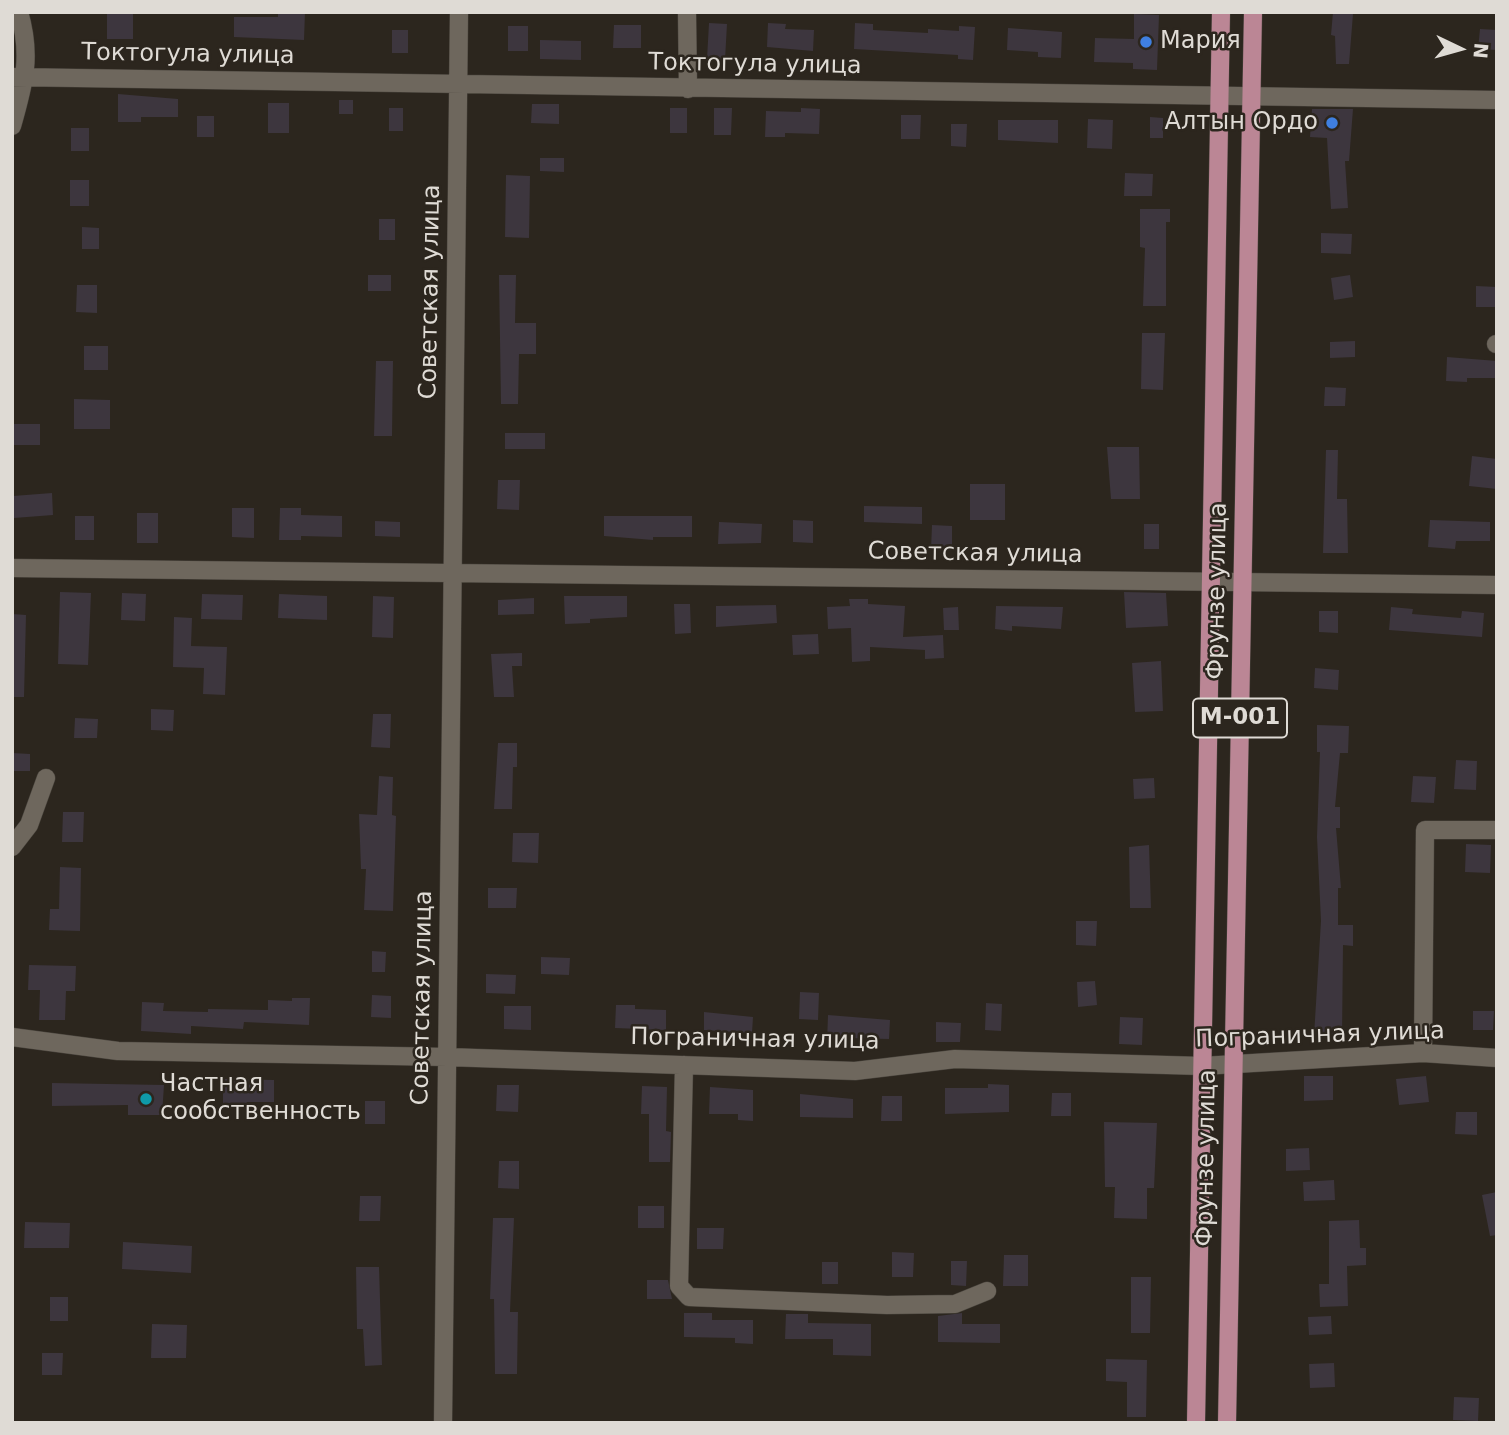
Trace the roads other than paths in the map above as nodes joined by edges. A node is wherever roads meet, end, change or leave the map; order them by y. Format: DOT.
graph roads {
  1 [pos="19,12"];
  2 [pos="459,12"];
  3 [pos="687,12"];
  4 [pos="1221,12"];
  5 [pos="1253,12"];
  6 [pos="19,77"];
  7 [pos="458,84"];
  8 [pos="688,89"];
  9 [pos="1220,96"];
  10 [pos="1251,96"];
  11 [pos="1497,100"];
  12 [pos="12,126"];
  13 [pos="12,568"];
  14 [pos="452,573"];
  15 [pos="1210,581"];
  16 [pos="1242,581"];
  17 [pos="1497,585"];
  18 [pos="46,778"];
  19 [pos="1497,830"];
  20 [pos="12,847"];
  21 [pos="12,1037"];
  22 [pos="1423,1053"];
  23 [pos="447,1057"];
  24 [pos="1497,1058"];
  25 [pos="684,1065"];
  26 [pos="1234,1065"];
  27 [pos="1202,1066"];
  28 [pos="987,1291"];
  29 [pos="443,1423"];
  30 [pos="1196,1423"];
  31 [pos="1227,1423"];
  1 -- 6 [label="street"];
  2 -- 7 [label="street, Советская улица"];
  3 -- 8 [label="street"];
  4 -- 9 [label="main road, Фрунзе улица / M-001"];
  5 -- 10 [label="main road, Фрунзе улица / M-001"];
  6 -- 7 [label="street, Токтогула улица"];
  6 -- 12 [label="street"];
  7 -- 8 [label="street, Токтогула улица"];
  7 -- 14 [label="street, Советская улица"];
  8 -- 9 [label="street, Токтогула улица"];
  9 -- 10 [label="street, Токтогула улица"];
  9 -- 15 [label="main road, Фрунзе улица / M-001"];
  10 -- 11 [label="street, Токтогула улица"];
  10 -- 16 [label="main road, Фрунзе улица / M-001"];
  13 -- 14 [label="street, Советская улица"];
  14 -- 15 [label="street, Советская улица"];
  14 -- 23 [label="street, Советская улица"];
  15 -- 16 [label="street, Советская улица"];
  15 -- 27 [label="main road, Фрунзе улица / M-001"];
  16 -- 17 [label="street, Советская улица"];
  16 -- 26 [label="main road, Фрунзе улица / M-001"];
  18 -- 20 [label="street"];
  19 -- 22 [label="street"];
  21 -- 23 [label="street, Пограничная улица"];
  22 -- 24 [label="street, Пограничная улица"];
  22 -- 26 [label="street, Пограничная улица"];
  23 -- 25 [label="street, Пограничная улица"];
  23 -- 29 [label="street, Советская улица"];
  25 -- 27 [label="street, Пограничная улица"];
  25 -- 28 [label="street"];
  26 -- 27 [label="street, Пограничная улица"];
  26 -- 31 [label="main road, Фрунзе улица / M-001"];
  27 -- 30 [label="main road, Фрунзе улица / M-001"];
}
